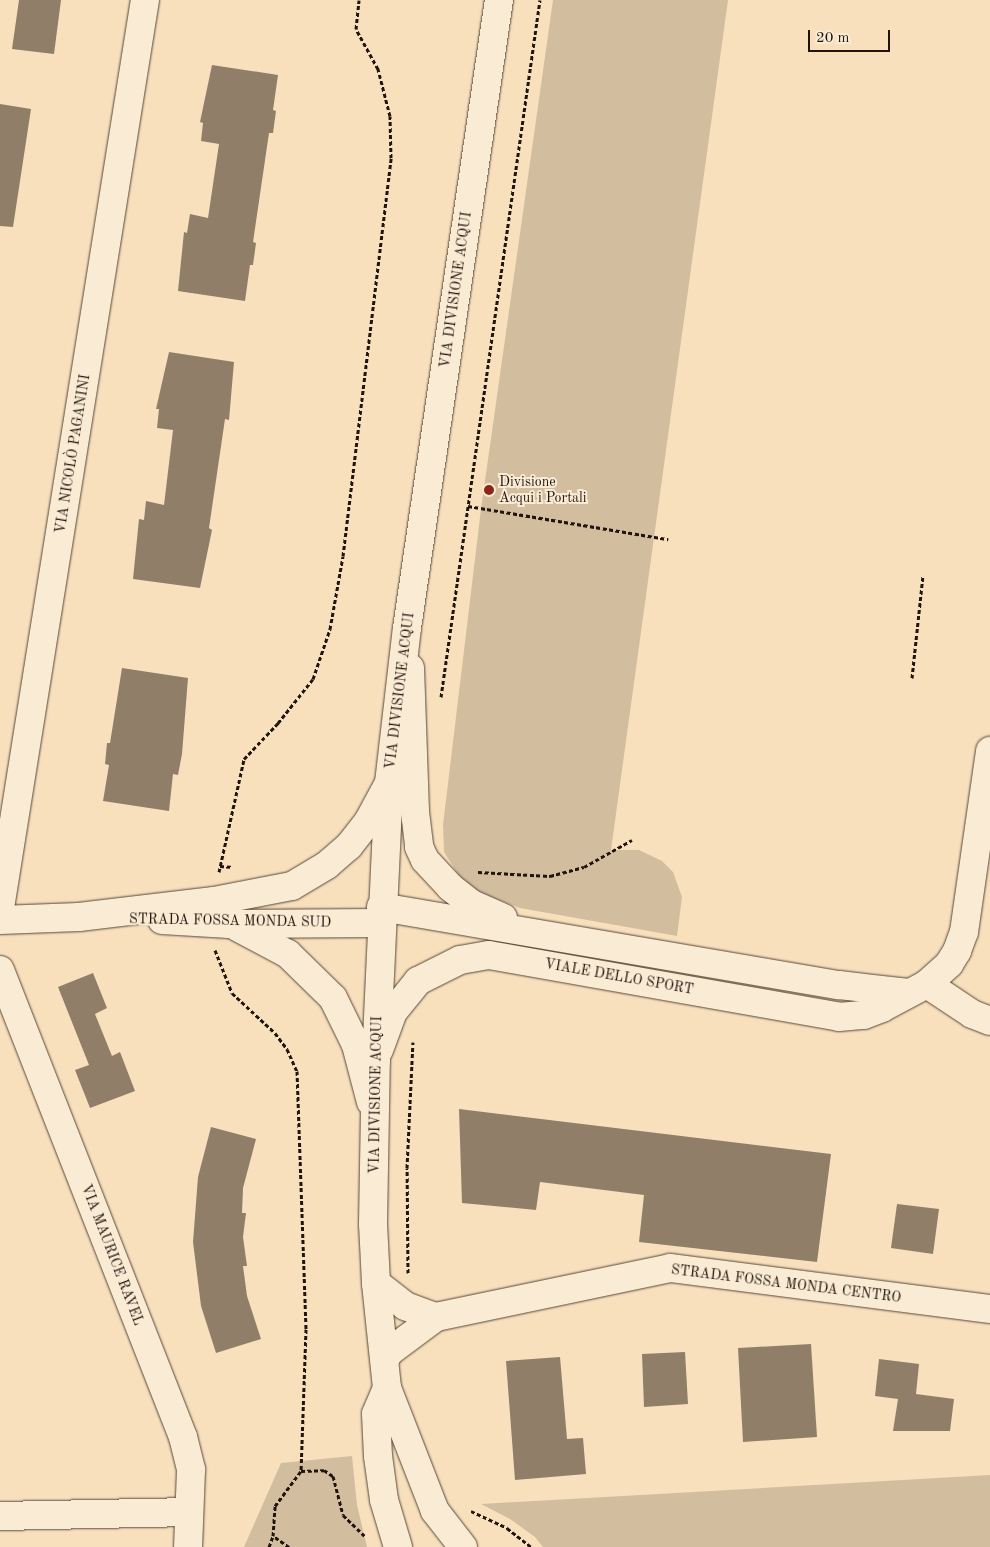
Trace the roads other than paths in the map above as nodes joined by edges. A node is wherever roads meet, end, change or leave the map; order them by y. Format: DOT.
graph roads {
  1 [pos="145,0"];
  2 [pos="499,0"];
  3 [pos="407,628"];
  4 [pos="990,751"];
  5 [pos="389,783"];
  6 [pos="0,908"];
  7 [pos="381,915"];
  8 [pos="218,916"];
  9 [pos="0,920"];
  10 [pos="544,934"];
  11 [pos="0,970"];
  12 [pos="918,989"];
  13 [pos="990,1021"];
  14 [pos="376,1060"];
  15 [pos="376,1124"];
  16 [pos="376,1283"];
  17 [pos="990,1309"];
  18 [pos="436,1316"];
  19 [pos="385,1359"];
  20 [pos="387,1388"];
  21 [pos="189,1512"];
  22 [pos="0,1516"];
  23 [pos="188,1547"];
  24 [pos="398,1547"];
  25 [pos="463,1547"];
  1 -- 6 [label="street, VIA NICOLÒ PAGANINI"];
  2 -- 3 [label="street, VIA DIVISIONE ACQUI"];
  3 -- 5 [label="street, VIA DIVISIONE ACQUI"];
  3 -- 10 [label="street"];
  4 -- 12 [label="street, VIALE DELLO SPORT"];
  5 -- 7 [label="street, VIA DIVISIONE ACQUI"];
  5 -- 8 [label="street, STRADA FOSSA MONDA SUD"];
  7 -- 8 [label="street, STRADA FOSSA MONDA SUD"];
  7 -- 10 [label="street"];
  7 -- 14 [label="street, VIA DIVISIONE ACQUI"];
  8 -- 9 [label="street, STRADA FOSSA MONDA SUD"];
  8 -- 15 [label="street"];
  10 -- 12 [label="street"];
  11 -- 21 [label="street, VIA MAURICE RAVEL"];
  12 -- 13 [label="street"];
  12 -- 14 [label="street, VIALE DELLO SPORT"];
  14 -- 15 [label="street, VIA DIVISIONE ACQUI"];
  15 -- 16 [label="street, VIA DIVISIONE ACQUI"];
  16 -- 18 [label="street, STRADA FOSSA MONDA CENTRO"];
  16 -- 19 [label="street, VIA DIVISIONE ACQUI"];
  17 -- 18 [label="street, STRADA FOSSA MONDA CENTRO"];
  18 -- 19 [label="street, STRADA FOSSA MONDA CENTRO"];
  19 -- 20 [label="street, VIA DIVISIONE ACQUI"];
  20 -- 24 [label="street, VIA DIVISIONE ACQUI"];
  20 -- 25 [label="street, VIA DIVISIONE ACQUI"];
  21 -- 22 [label="street"];
  21 -- 23 [label="street, VIA MAURICE RAVEL"];
}
